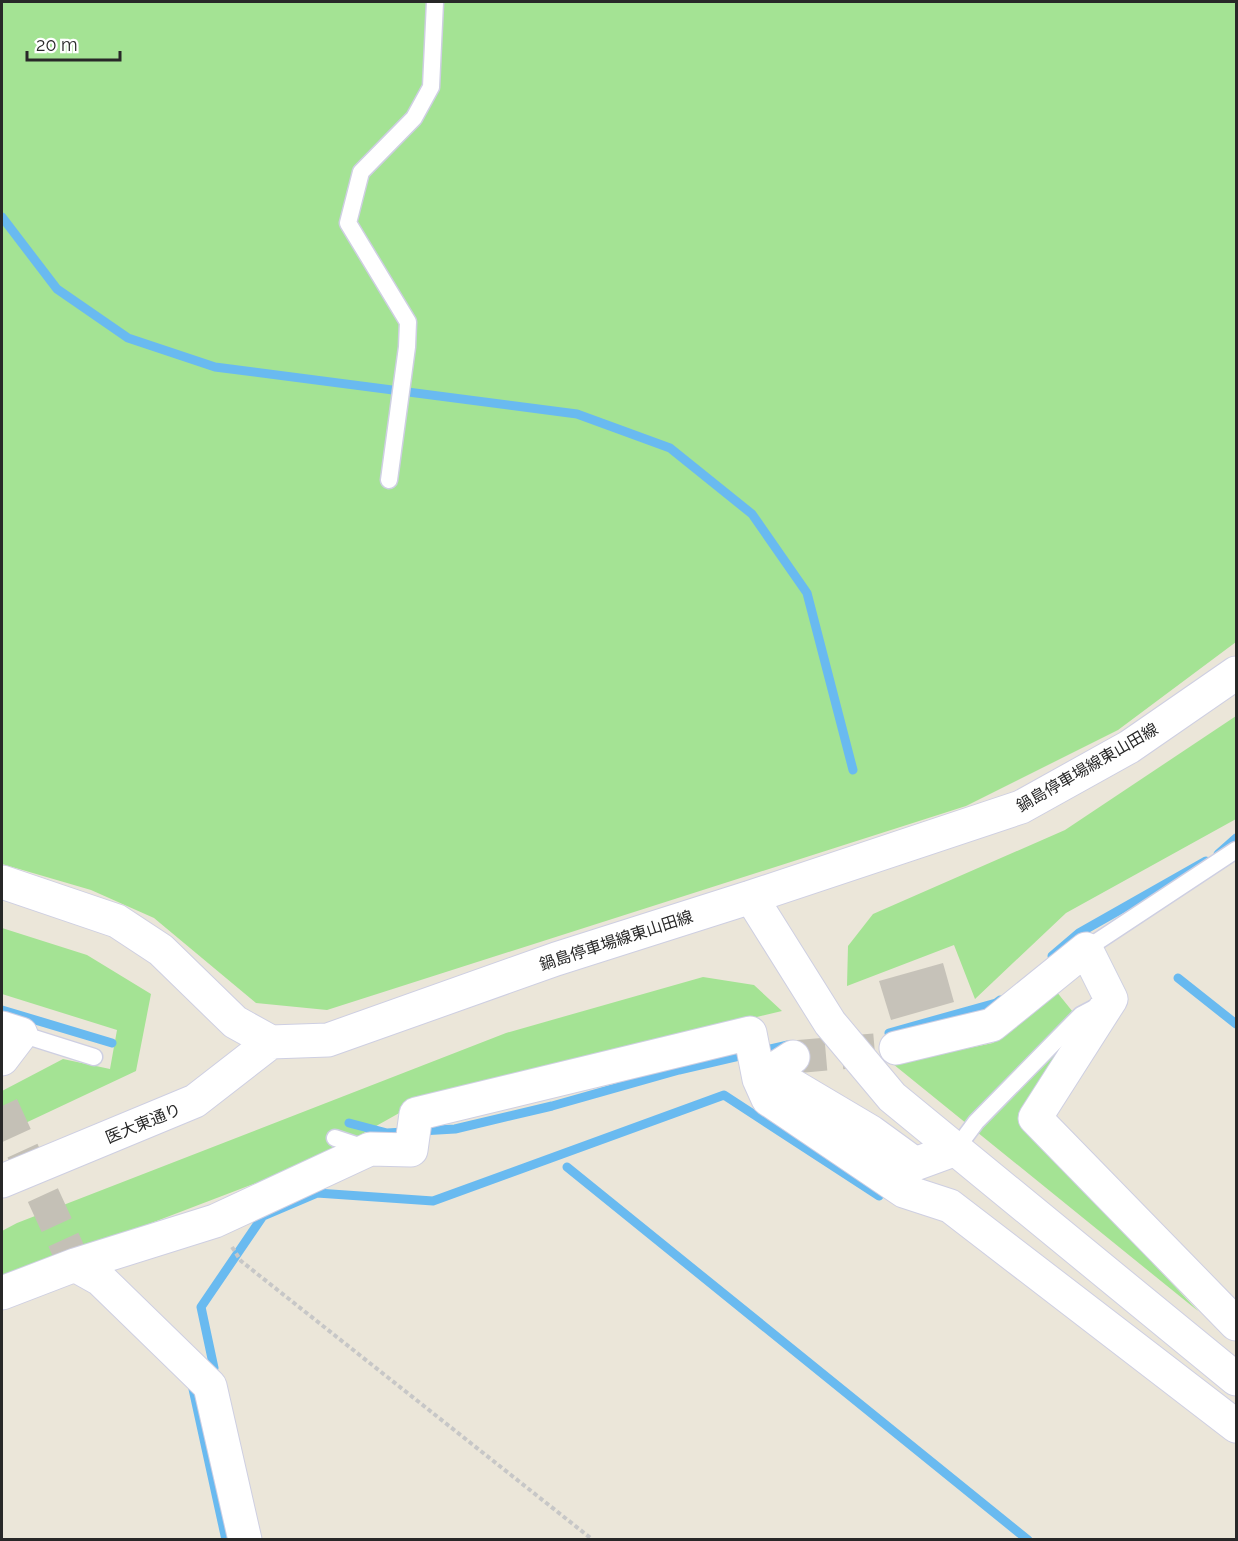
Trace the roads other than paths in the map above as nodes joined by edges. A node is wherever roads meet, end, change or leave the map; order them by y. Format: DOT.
graph roads {
  1 [pos="435,2"];
  2 [pos="389,480"];
  3 [pos="1236,674"];
  4 [pos="1236,850"];
  5 [pos="2,882"];
  6 [pos="752,897"];
  7 [pos="1086,949"];
  8 [pos="1111,999"];
  9 [pos="11,1031"];
  10 [pos="271,1042"];
  11 [pos="896,1048"];
  12 [pos="94,1057"];
  13 [pos="793,1057"];
  14 [pos="2,1059"];
  15 [pos="758,1073"];
  16 [pos="335,1138"];
  17 [pos="370,1149"];
  18 [pos="956,1149"];
  19 [pos="2,1181"];
  20 [pos="75,1265"];
  21 [pos="2,1293"];
  22 [pos="1236,1323"];
  23 [pos="1236,1379"];
  24 [pos="1236,1426"];
  25 [pos="245,1539"];
  1 -- 2 [label="lane"];
  3 -- 6 [label="street, 鍋島停車場線東山田線"];
  4 -- 7 [label="lane"];
  5 -- 10 [label="street"];
  6 -- 10 [label="street, 鍋島停車場線東山田線"];
  6 -- 18 [label="street"];
  7 -- 8 [label="street"];
  7 -- 11 [label="street"];
  8 -- 18 [label="lane"];
  8 -- 22 [label="street"];
  9 -- 12 [label="lane"];
  9 -- 14 [label="street"];
  10 -- 19 [label="street, 医大東通り"];
  13 -- 15 [label="street"];
  15 -- 17 [label="street"];
  15 -- 18 [label="street"];
  15 -- 24 [label="street"];
  16 -- 17 [label="lane"];
  17 -- 20 [label="street"];
  18 -- 23 [label="street"];
  20 -- 21 [label="street"];
  20 -- 25 [label="street"];
}
